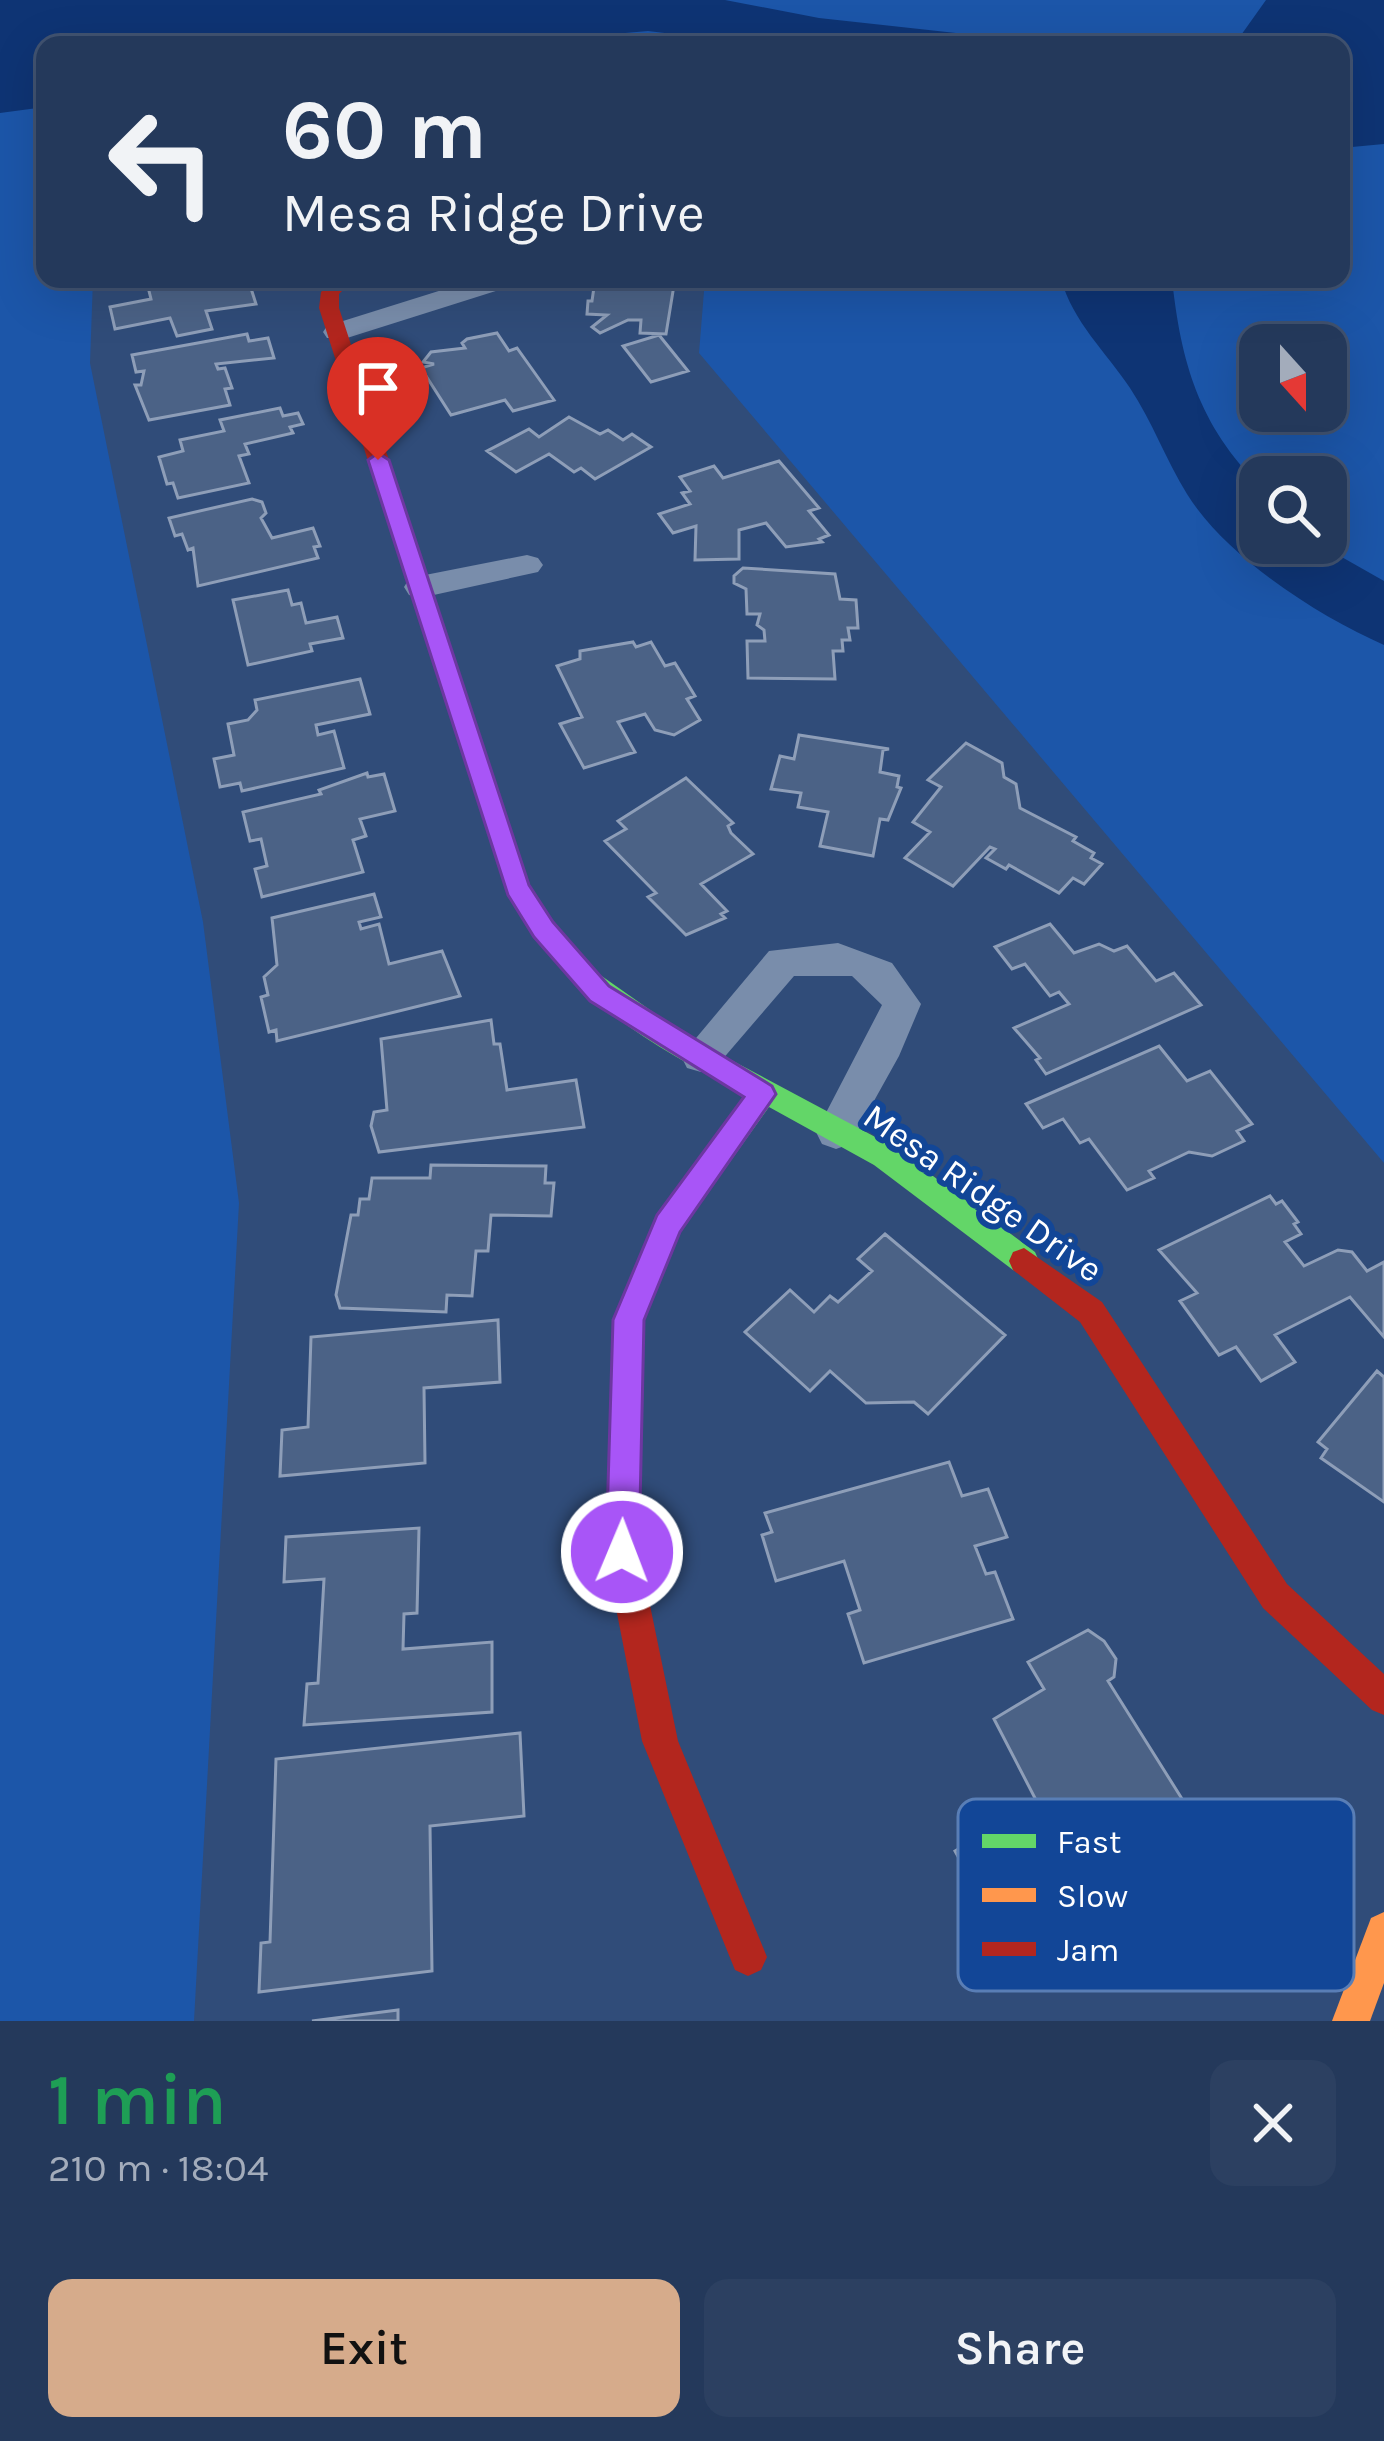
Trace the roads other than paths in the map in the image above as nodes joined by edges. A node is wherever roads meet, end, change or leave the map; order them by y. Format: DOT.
graph roads {
  1 [pos="335,288"];
  2 [pos="476,288"];
  3 [pos="337,332"];
  4 [pos="527,565"];
  5 [pos="420,587"];
  6 [pos="701,1056"];
  7 [pos="762,1094"];
  8 [pos="836,1132"];
  9 [pos="1384,1698"];
  10 [pos="1384,1931"];
  11 [pos="748,1957"];
  12 [pos="1351,2021"];
  1 -- 3 [label="street, Mesa Ridge Drive"];
  2 -- 3 [label="street"];
  3 -- 5 [label="street, Mesa Ridge Drive"];
  4 -- 5 [label="street"];
  5 -- 6 [label="street, Mesa Ridge Drive"];
  6 -- 7 [label="street, Mesa Ridge Drive"];
  6 -- 8 [label="street"];
  7 -- 8 [label="street, Mesa Ridge Drive"];
  7 -- 11 [label="street"];
  8 -- 9 [label="street, Mesa Ridge Drive"];
  10 -- 12 [label="street"];
}
